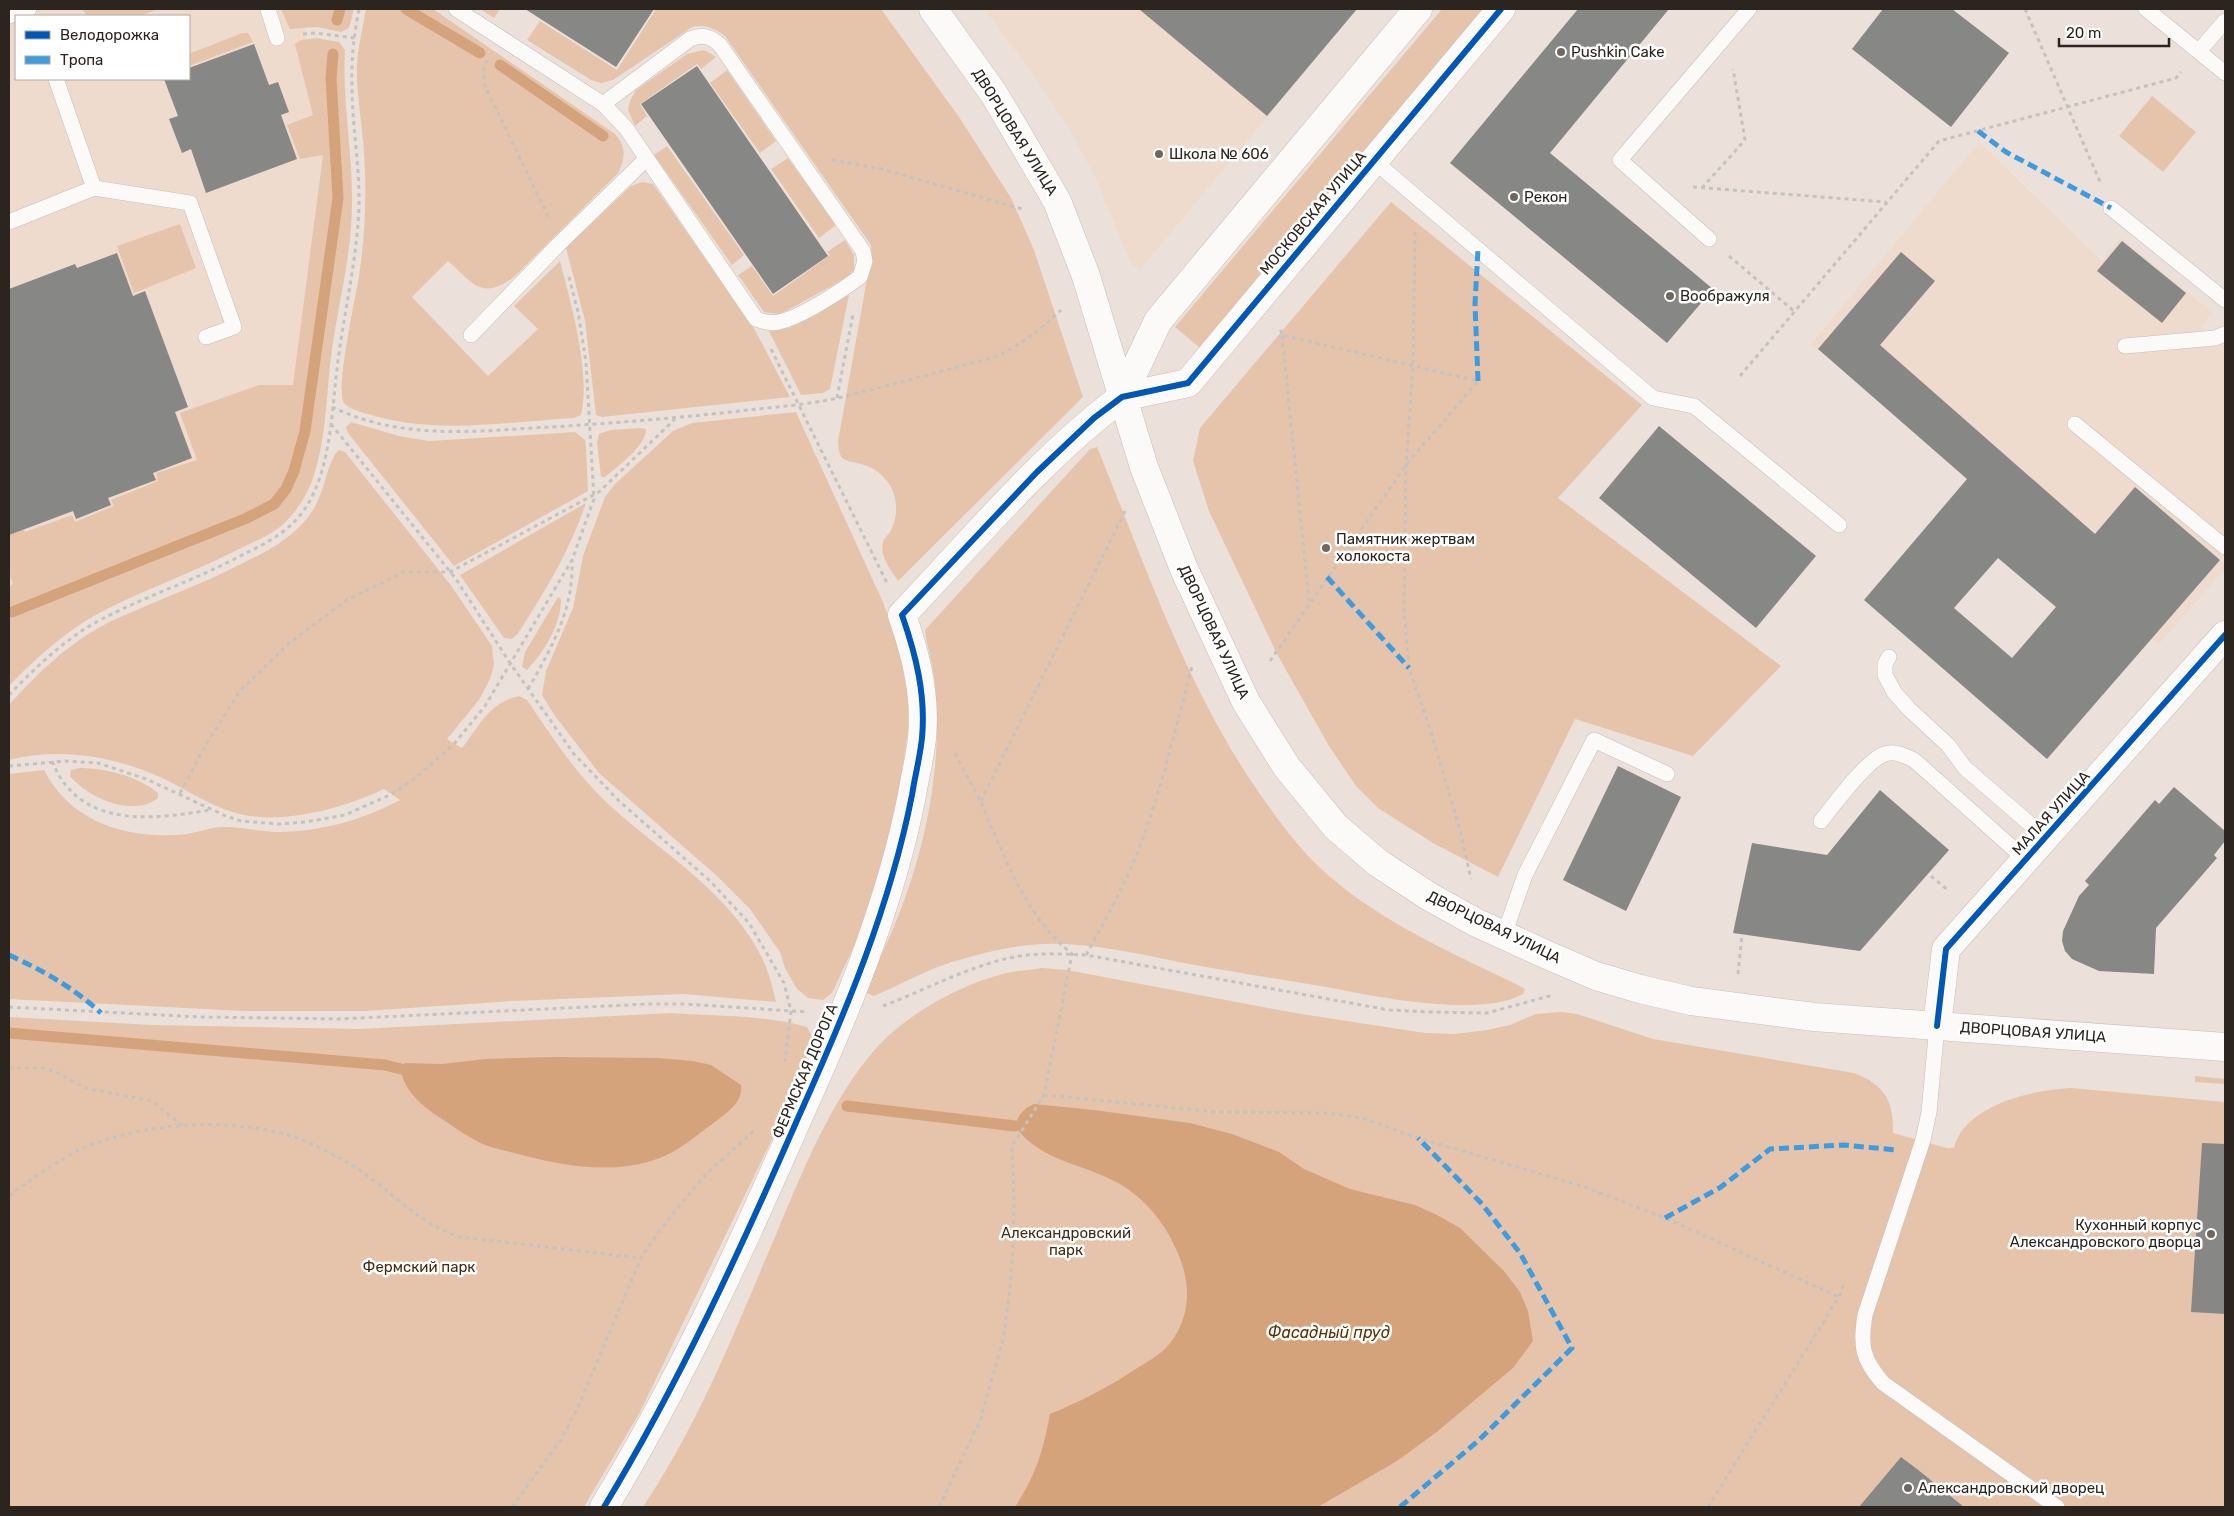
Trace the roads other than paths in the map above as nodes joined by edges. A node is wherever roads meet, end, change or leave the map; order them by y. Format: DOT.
graph roads {
  1 [pos="30,9"];
  2 [pos="268,9"];
  3 [pos="456,9"];
  4 [pos="933,9"];
  5 [pos="1418,9"];
  6 [pos="1501,9"];
  7 [pos="1749,9"];
  8 [pos="2146,9"];
  9 [pos="9,16"];
  10 [pos="2225,21"];
  11 [pos="277,38"];
  12 [pos="2199,51"];
  13 [pos="2225,73"];
  14 [pos="56,80"];
  15 [pos="603,104"];
  16 [pos="646,159"];
  17 [pos="1374,161"];
  18 [pos="94,188"];
  19 [pos="2112,208"];
  20 [pos="9,222"];
  21 [pos="1710,239"];
  22 [pos="2225,300"];
  23 [pos="2225,334"];
  24 [pos="471,335"];
  25 [pos="206,337"];
  26 [pos="2125,346"];
  27 [pos="1122,397"];
  28 [pos="2075,424"];
  29 [pos="1839,525"];
  30 [pos="2225,547"];
  31 [pos="2225,636"];
  32 [pos="1889,657"];
  33 [pos="1667,774"];
  34 [pos="1821,821"];
  35 [pos="2045,837"];
  36 [pos="2026,860"];
  37 [pos="1504,935"];
  38 [pos="1938,1026"];
  39 [pos="2225,1047"];
  40 [pos="604,1507"];
  41 [pos="2057,1507"];
  1 -- 9 [label="lane"];
  2 -- 11 [label="lane"];
  3 -- 15 [label="lane"];
  4 -- 27 [label="street, ДВОРЦОВАЯ УЛИЦА"];
  5 -- 27 [label="street"];
  6 -- 17 [label="street, МОСКОВСКАЯ УЛИЦА"];
  7 -- 21 [label="lane"];
  8 -- 12 [label="lane"];
  10 -- 12 [label="lane"];
  12 -- 13 [label="lane"];
  14 -- 18 [label="lane"];
  15 -- 16 [label="lane"];
  15 -- 16 [label="lane"];
  16 -- 24 [label="lane"];
  17 -- 27 [label="street, МОСКОВСКАЯ УЛИЦА"];
  17 -- 29 [label="lane"];
  18 -- 20 [label="lane"];
  18 -- 25 [label="lane"];
  19 -- 22 [label="lane"];
  23 -- 26 [label="lane"];
  27 -- 37 [label="street, ДВОРЦОВАЯ УЛИЦА"];
  27 -- 40 [label="street, ФЕРМСКАЯ ДОРОГА"];
  28 -- 30 [label="lane"];
  31 -- 35 [label="street, МАЛАЯ УЛИЦА"];
  32 -- 35 [label="lane"];
  33 -- 37 [label="lane"];
  34 -- 36 [label="lane"];
  35 -- 36 [label="street, МАЛАЯ УЛИЦА"];
  36 -- 38 [label="street, МАЛАЯ УЛИЦА"];
  37 -- 38 [label="street, ДВОРЦОВАЯ УЛИЦА"];
  38 -- 39 [label="street, ДВОРЦОВАЯ УЛИЦА"];
  38 -- 41 [label="lane"];
}
